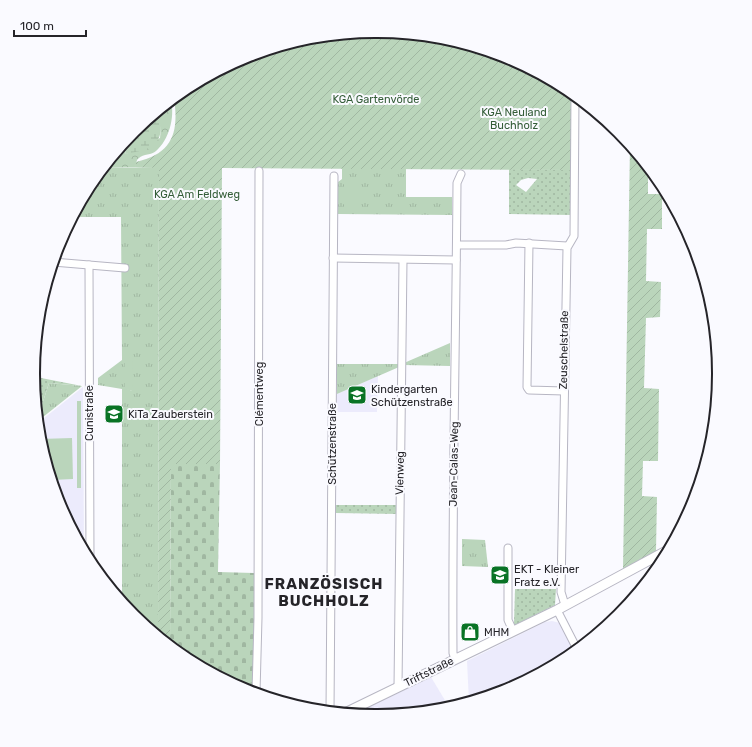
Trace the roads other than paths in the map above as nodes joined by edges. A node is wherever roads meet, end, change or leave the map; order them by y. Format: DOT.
graph roads {
  1 [pos="575,104"];
  2 [pos="259,171"];
  3 [pos="461,174"];
  4 [pos="334,176"];
  5 [pos="529,244"];
  6 [pos="457,245"];
  7 [pos="568,246"];
  8 [pos="333,258"];
  9 [pos="403,260"];
  10 [pos="456,260"];
  11 [pos="59,262"];
  12 [pos="90,265"];
  13 [pos="125,268"];
  14 [pos="564,391"];
  15 [pos="508,548"];
  16 [pos="90,549"];
  17 [pos="658,556"];
  18 [pos="561,608"];
  19 [pos="513,632"];
  20 [pos="575,643"];
  21 [pos="455,659"];
  22 [pos="256,686"];
  23 [pos="398,687"];
  24 [pos="330,706"];
  25 [pos="355,708"];
  1 -- 7 [label="street, Zeuschelstraße"];
  2 -- 22 [label="street, Clémentweg"];
  3 -- 6 [label="street, Jean-Calas-Weg"];
  4 -- 8 [label="street, Schützenstraße"];
  5 -- 6 [label="street"];
  5 -- 7 [label="street"];
  5 -- 14 [label="street"];
  6 -- 10 [label="street, Jean-Calas-Weg"];
  7 -- 14 [label="street, Zeuschelstraße"];
  8 -- 9 [label="street"];
  8 -- 24 [label="street, Schützenstraße"];
  9 -- 10 [label="street"];
  9 -- 23 [label="street, Vienweg"];
  10 -- 21 [label="street, Jean-Calas-Weg"];
  11 -- 12 [label="street"];
  12 -- 13 [label="street"];
  12 -- 16 [label="street, Cunistraße"];
  14 -- 18 [label="street, Zeuschelstraße"];
  15 -- 19 [label="street"];
  17 -- 18 [label="main road, Triftstraße"];
  18 -- 19 [label="main road, Triftstraße"];
  18 -- 20 [label="street"];
  19 -- 21 [label="main road, Triftstraße"];
  21 -- 23 [label="main road, Triftstraße"];
  23 -- 25 [label="main road, Triftstraße"];
}
